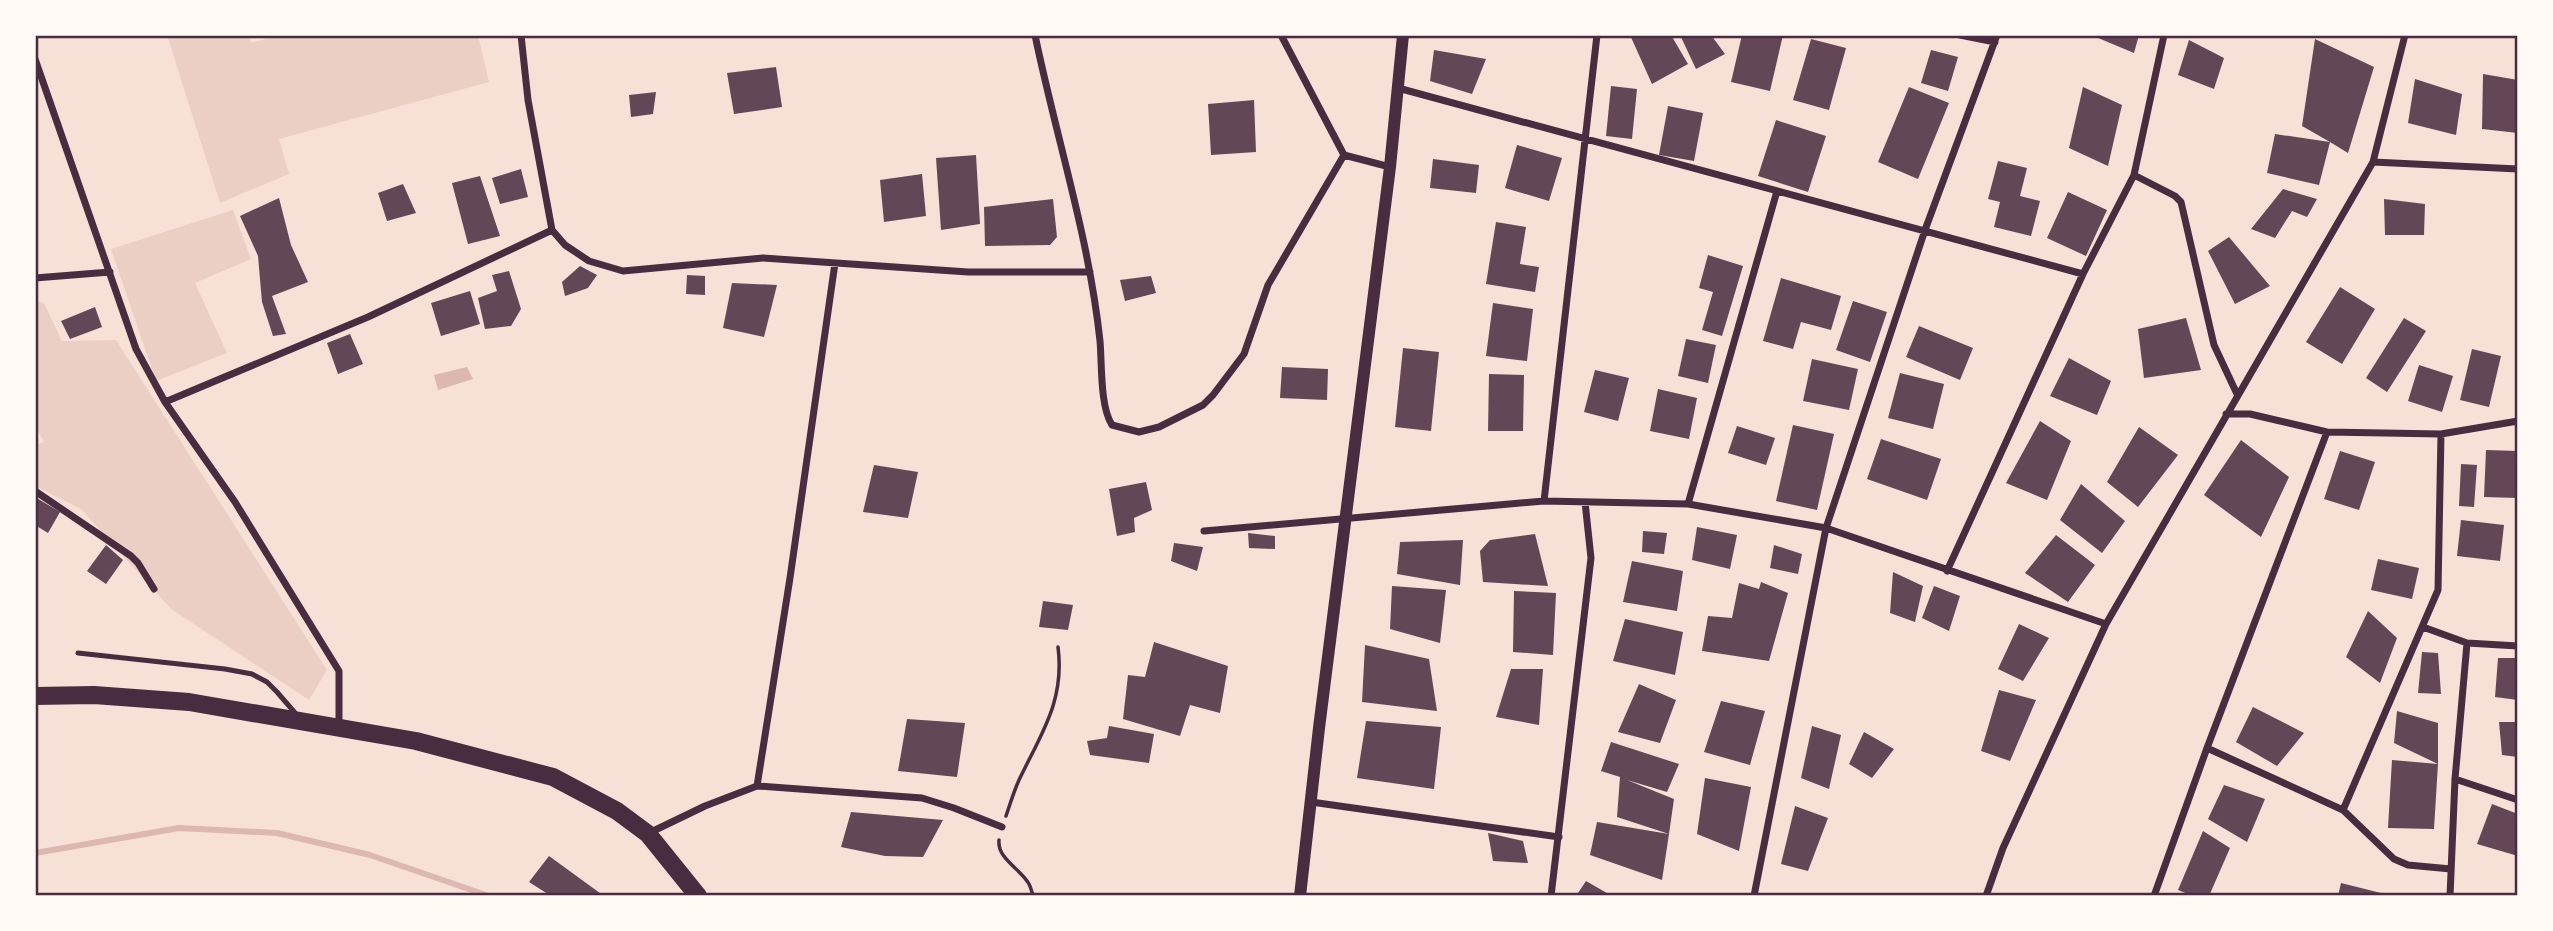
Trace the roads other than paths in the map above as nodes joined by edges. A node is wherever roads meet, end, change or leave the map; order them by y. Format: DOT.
graph roads {
  1 [pos="521,35"];
  2 [pos="1035,35"];
  3 [pos="1281,35"];
  4 [pos="1404,35"];
  5 [pos="1597,35"];
  6 [pos="1961,35"];
  7 [pos="2164,35"];
  8 [pos="2404,35"];
  9 [pos="1996,38"];
  10 [pos="35,59"];
  11 [pos="1396,88"];
  12 [pos="1584,139"];
  13 [pos="1344,155"];
  14 [pos="2373,162"];
  15 [pos="1390,167"];
  16 [pos="2518,169"];
  17 [pos="2134,175"];
  18 [pos="1777,191"];
  19 [pos="552,230"];
  20 [pos="1925,230"];
  21 [pos="835,263"];
  22 [pos="110,272"];
  23 [pos="1090,272"];
  24 [pos="2083,274"];
  25 [pos="35,278"];
  26 [pos="2237,394"];
  27 [pos="165,402"];
  28 [pos="2226,414"];
  29 [pos="2518,421"];
  30 [pos="2327,432"];
  31 [pos="2441,435"];
  32 [pos="35,491"];
  33 [pos="1544,501"];
  34 [pos="1585,502"];
  35 [pos="1688,505"];
  36 [pos="1345,517"];
  37 [pos="1826,528"];
  38 [pos="1204,531"];
  39 [pos="1947,571"];
  40 [pos="154,589"];
  41 [pos="2106,624"];
  42 [pos="2423,627"];
  43 [pos="2467,643"];
  44 [pos="2518,646"];
  45 [pos="78,653"];
  46 [pos="35,696"];
  47 [pos="303,722"];
  48 [pos="339,728"];
  49 [pos="2207,748"];
  50 [pos="2455,779"];
  51 [pos="757,786"];
  52 [pos="2518,800"];
  53 [pos="1311,802"];
  54 [pos="2343,810"];
  55 [pos="1002,827"];
  56 [pos="648,834"];
  57 [pos="1559,837"];
  58 [pos="2451,869"];
  59 [pos="698,896"];
  60 [pos="1300,896"];
  61 [pos="1551,896"];
  62 [pos="1754,896"];
  63 [pos="1986,896"];
  64 [pos="2154,896"];
  65 [pos="2450,896"];
  1 -- 19 [label="street"];
  2 -- 23 [label="street"];
  3 -- 13 [label="street"];
  4 -- 11 [label="street"];
  5 -- 12 [label="street"];
  6 -- 9 [label="street"];
  7 -- 17 [label="street"];
  8 -- 14 [label="street"];
  9 -- 20 [label="street"];
  10 -- 22 [label="street"];
  11 -- 12 [label="street"];
  11 -- 15 [label="street"];
  12 -- 18 [label="street"];
  12 -- 33 [label="street"];
  13 -- 15 [label="street"];
  13 -- 23 [label="street"];
  14 -- 16 [label="street"];
  14 -- 26 [label="street"];
  15 -- 36 [label="street"];
  17 -- 24 [label="street"];
  17 -- 26 [label="street"];
  18 -- 20 [label="street"];
  18 -- 35 [label="street"];
  19 -- 21 [label="street"];
  19 -- 27 [label="street"];
  20 -- 24 [label="street"];
  20 -- 37 [label="street"];
  21 -- 23 [label="street"];
  21 -- 51 [label="street"];
  22 -- 25 [label="street"];
  22 -- 27 [label="street"];
  24 -- 39 [label="street"];
  26 -- 28 [label="street"];
  27 -- 48 [label="street"];
  28 -- 30 [label="street"];
  28 -- 41 [label="street"];
  29 -- 31 [label="street"];
  30 -- 31 [label="street"];
  30 -- 49 [label="street"];
  31 -- 42 [label="street"];
  32 -- 40 [label="street"];
  33 -- 34 [label="street"];
  33 -- 36 [label="street"];
  34 -- 35 [label="street"];
  34 -- 57 [label="street"];
  35 -- 37 [label="street"];
  36 -- 38 [label="street"];
  36 -- 53 [label="street"];
  37 -- 39 [label="street"];
  37 -- 62 [label="street"];
  39 -- 41 [label="street"];
  41 -- 63 [label="street"];
  42 -- 43 [label="street"];
  42 -- 54 [label="street"];
  43 -- 44 [label="street"];
  43 -- 50 [label="street"];
  45 -- 47 [label="lane"];
  46 -- 47 [label="main road"];
  47 -- 48 [label="main road"];
  48 -- 56 [label="main road"];
  49 -- 54 [label="street"];
  49 -- 64 [label="street"];
  50 -- 52 [label="street"];
  50 -- 58 [label="street"];
  51 -- 55 [label="street"];
  51 -- 56 [label="street"];
  53 -- 57 [label="street"];
  53 -- 60 [label="street"];
  54 -- 58 [label="street"];
  56 -- 59 [label="main road"];
  57 -- 61 [label="street"];
  58 -- 65 [label="street"];
}
